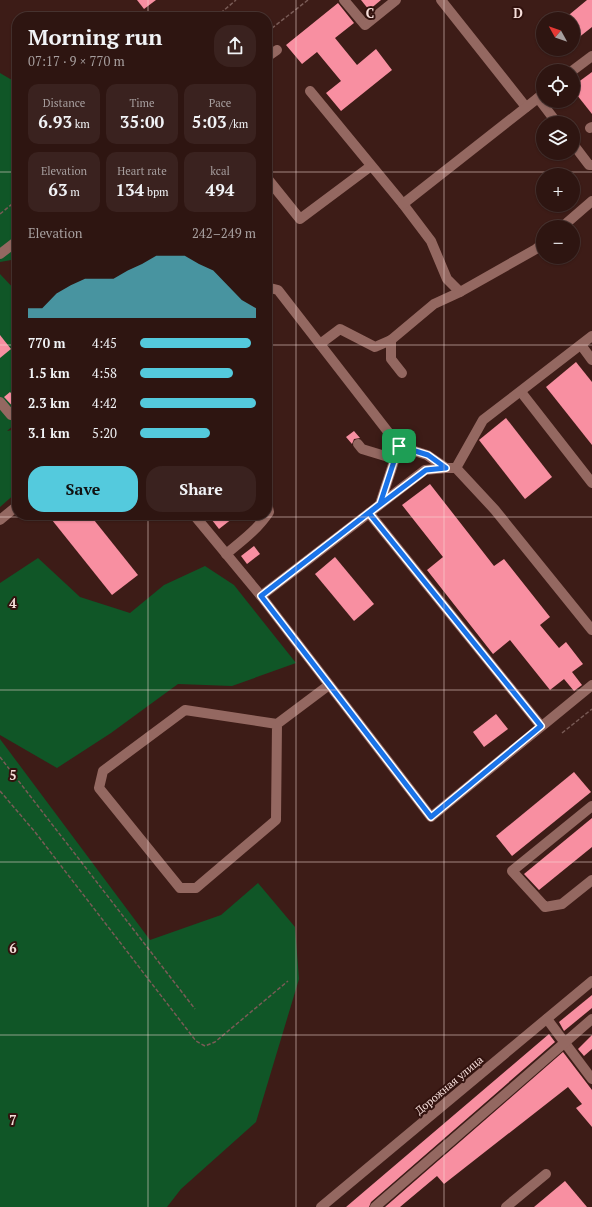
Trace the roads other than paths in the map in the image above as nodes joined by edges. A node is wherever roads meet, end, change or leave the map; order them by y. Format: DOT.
graph roads {
  1 [pos="344,0"];
  2 [pos="396,0"];
  3 [pos="441,0"];
  4 [pos="277,50"];
  5 [pos="272,54"];
  6 [pos="592,56"];
  7 [pos="580,65"];
  8 [pos="310,90"];
  9 [pos="536,100"];
  10 [pos="526,107"];
  11 [pos="580,153"];
  12 [pos="592,165"];
  13 [pos="371,166"];
  14 [pos="272,184"];
  15 [pos="592,201"];
  16 [pos="403,204"];
  17 [pos="570,220"];
  18 [pos="12,245"];
  19 [pos="536,249"];
  20 [pos="0,254"];
  21 [pos="272,288"];
  22 [pos="460,292"];
  23 [pos="592,336"];
  24 [pos="391,340"];
  25 [pos="320,344"];
  26 [pos="580,345"];
  27 [pos="592,360"];
  28 [pos="402,373"];
  29 [pos="521,392"];
  30 [pos="0,402"];
  31 [pos="11,415"];
  32 [pos="358,444"];
  33 [pos="399,446"];
  34 [pos="395,459"];
  35 [pos="451,468"];
  36 [pos="592,482"];
  37 [pos="380,504"];
  38 [pos="12,510"];
  39 [pos="369,513"];
  40 [pos="0,520"];
  41 [pos="198,520"];
  42 [pos="264,520"];
  43 [pos="226,554"];
  44 [pos="261,596"];
  45 [pos="592,630"];
  46 [pos="329,685"];
  47 [pos="592,685"];
  48 [pos="277,724"];
  49 [pos="541,726"];
  50 [pos="592,806"];
  51 [pos="592,880"];
  52 [pos="592,981"];
  53 [pos="547,1019"];
  54 [pos="592,1020"];
  55 [pos="565,1043"];
  56 [pos="591,1077"];
  57 [pos="546,1174"];
  58 [pos="321,1207"];
  59 [pos="376,1207"];
  60 [pos="506,1207"];
  1 -- 2 [label="street"];
  3 -- 10 [label="street"];
  4 -- 5 [label="street"];
  6 -- 7 [label="street"];
  8 -- 13 [label="street"];
  9 -- 10 [label="street"];
  10 -- 16 [label="street"];
  11 -- 12 [label="street"];
  13 -- 14 [label="street"];
  13 -- 16 [label="street"];
  15 -- 17 [label="street"];
  16 -- 22 [label="street"];
  18 -- 20 [label="street"];
  19 -- 22 [label="street"];
  21 -- 25 [label="street"];
  22 -- 24 [label="street"];
  23 -- 26 [label="street"];
  24 -- 25 [label="street"];
  24 -- 28 [label="street"];
  25 -- 33 [label="street"];
  26 -- 27 [label="street"];
  26 -- 29 [label="street"];
  29 -- 35 [label="street"];
  29 -- 36 [label="street"];
  30 -- 31 [label="street"];
  32 -- 34 [label="street"];
  33 -- 34 [label="street"];
  33 -- 35 [label="street"];
  34 -- 37 [label="street"];
  35 -- 37 [label="street"];
  35 -- 45 [label="street"];
  37 -- 39 [label="street"];
  38 -- 40 [label="street"];
  39 -- 44 [label="street"];
  39 -- 49 [label="street"];
  41 -- 43 [label="street"];
  42 -- 43 [label="street"];
  43 -- 44 [label="street"];
  44 -- 46 [label="street"];
  46 -- 48 [label="street"];
  46 -- 49 [label="street"];
  47 -- 49 [label="street"];
  48 -- 48 [label="street"];
  50 -- 51 [label="street"];
  52 -- 53 [label="street, Дорожная улица"];
  53 -- 55 [label="street"];
  53 -- 58 [label="street, Дорожная улица"];
  54 -- 55 [label="street"];
  55 -- 56 [label="street"];
  55 -- 59 [label="street"];
  57 -- 60 [label="street"];
}
